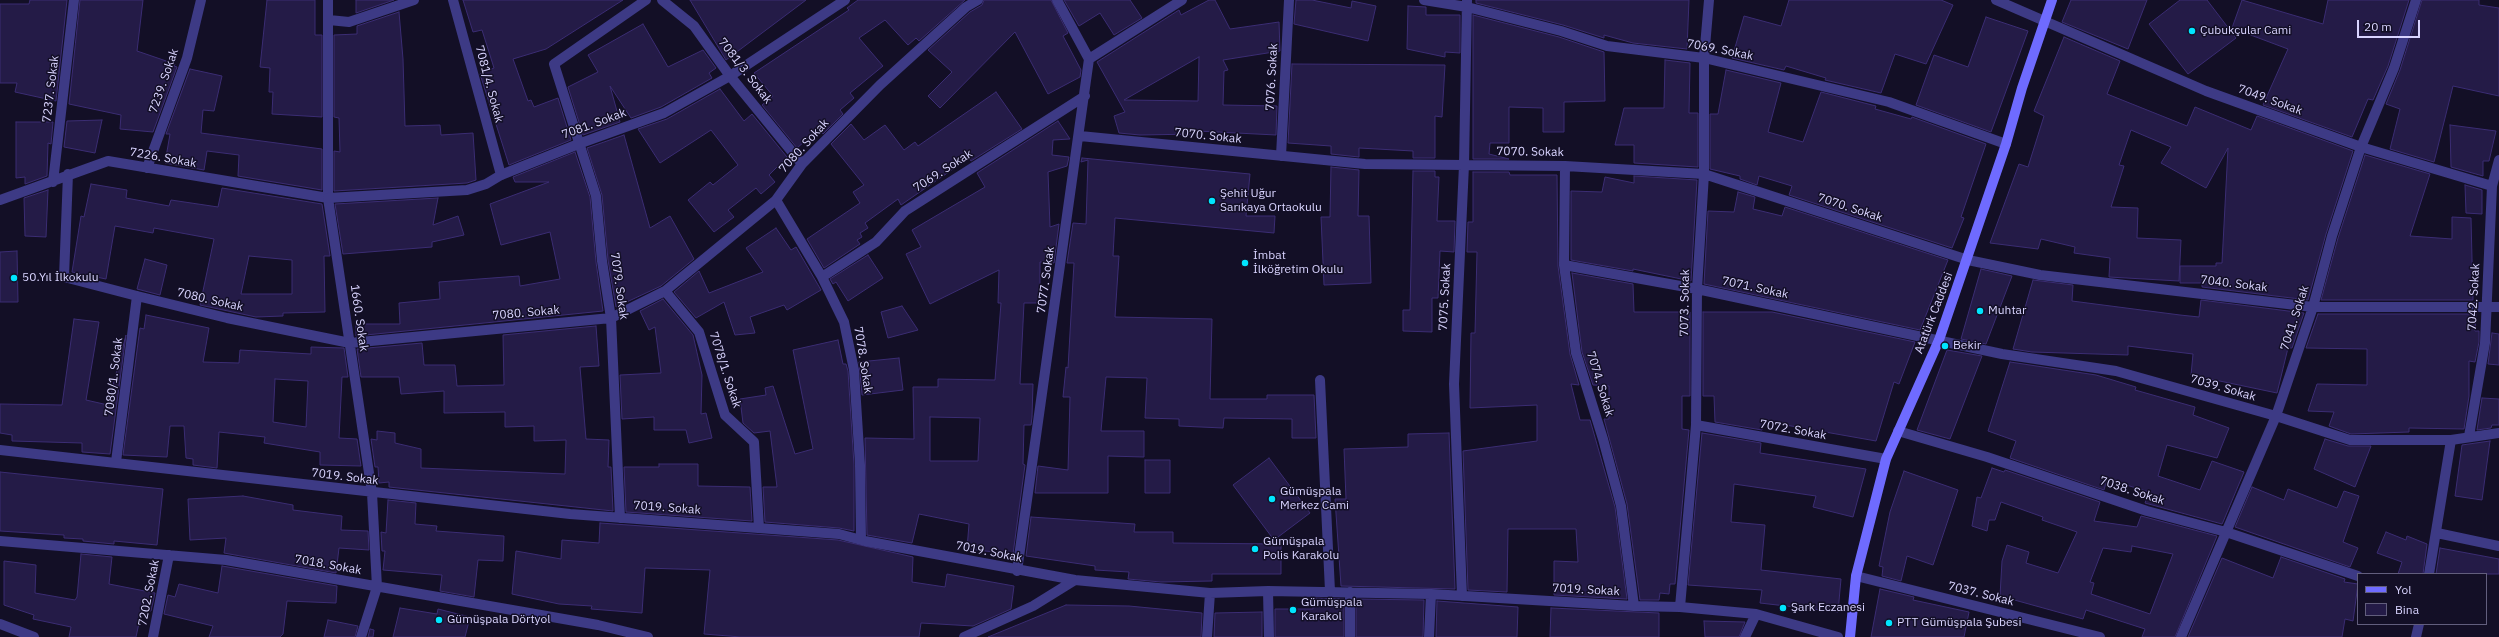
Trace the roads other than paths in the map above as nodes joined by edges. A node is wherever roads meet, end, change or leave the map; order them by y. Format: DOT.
graph roads {
  1 [pos="74,0"];
  2 [pos="201,0"];
  3 [pos="328,0"];
  4 [pos="414,0"];
  5 [pos="452,0"];
  6 [pos="646,0"];
  7 [pos="662,0"];
  8 [pos="845,0"];
  9 [pos="978,0"];
  10 [pos="1058,0"];
  11 [pos="1182,0"];
  12 [pos="1289,0"];
  13 [pos="1424,0"];
  14 [pos="1709,0"];
  15 [pos="1996,0"];
  16 [pos="2052,0"];
  17 [pos="2416,0"];
  18 [pos="1467,4"];
  19 [pos="329,20"];
  20 [pos="2046,21"];
  21 [pos="1704,58"];
  22 [pos="1089,59"];
  23 [pos="730,76"];
  24 [pos="1085,96"];
  25 [pos="1080,136"];
  26 [pos="581,143"];
  27 [pos="2006,144"];
  28 [pos="2361,147"];
  29 [pos="1281,156"];
  30 [pos="2499,160"];
  31 [pos="802,164"];
  32 [pos="1464,165"];
  33 [pos="1565,166"];
  34 [pos="147,168"];
  35 [pos="68,174"];
  36 [pos="1704,174"];
  37 [pos="500,175"];
  38 [pos="53,182"];
  39 [pos="2492,186"];
  40 [pos="328,198"];
  41 [pos="0,200"];
  42 [pos="776,200"];
  43 [pos="1968,260"];
  44 [pos="1564,265"];
  45 [pos="822,277"];
  46 [pos="1697,289"];
  47 [pos="666,291"];
  48 [pos="137,296"];
  49 [pos="2313,307"];
  50 [pos="2486,307"];
  51 [pos="2499,307"];
  52 [pos="611,318"];
  53 [pos="1939,340"];
  54 [pos="350,343"];
  55 [pos="1320,380"];
  56 [pos="2276,416"];
  57 [pos="1696,426"];
  58 [pos="1898,431"];
  59 [pos="2499,433"];
  60 [pos="2469,436"];
  61 [pos="2451,440"];
  62 [pos="0,450"];
  63 [pos="1886,460"];
  64 [pos="116,462"];
  65 [pos="372,493"];
  66 [pos="620,518"];
  67 [pos="759,528"];
  68 [pos="2226,532"];
  69 [pos="2437,533"];
  70 [pos="861,540"];
  71 [pos="0,541"];
  72 [pos="2499,546"];
  73 [pos="169,555"];
  74 [pos="1017,570"];
  75 [pos="2429,573"];
  76 [pos="1856,576"];
  77 [pos="2357,576"];
  78 [pos="1075,580"];
  79 [pos="377,587"];
  80 [pos="1268,590"];
  81 [pos="1330,591"];
  82 [pos="1350,592"];
  83 [pos="1210,593"];
  84 [pos="1431,594"];
  85 [pos="1462,596"];
  86 [pos="1634,606"];
  87 [pos="1680,607"];
  88 [pos="1756,614"];
  89 [pos="0,624"];
  90 [pos="2419,625"];
  91 [pos="34,637"];
  92 [pos="153,637"];
  93 [pos="361,637"];
  94 [pos="648,637"];
  95 [pos="964,637"];
  96 [pos="1207,637"];
  97 [pos="1269,637"];
  98 [pos="1350,637"];
  99 [pos="1429,637"];
  100 [pos="1745,637"];
  101 [pos="1838,637"];
  102 [pos="1850,637"];
  103 [pos="2100,637"];
  104 [pos="2181,637"];
  105 [pos="2416,637"];
  1 -- 38 [label="street, 7237. Sokak"];
  2 -- 34 [label="street, 7239. Sokak"];
  3 -- 19 [label="street, 1660. Sokak"];
  4 -- 19 [label="street"];
  5 -- 37 [label="street, 7081/4. Sokak"];
  6 -- 26 [label="street, 7079. Sokak"];
  7 -- 23 [label="street, 7081/3. Sokak"];
  8 -- 23 [label="street, 7081. Sokak"];
  9 -- 31 [label="street, 7080. Sokak"];
  10 -- 22 [label="street"];
  11 -- 22 [label="street"];
  12 -- 29 [label="street, 7076. Sokak"];
  13 -- 18 [label="street, 7069. Sokak"];
  14 -- 21 [label="street, 7073. Sokak"];
  15 -- 20 [label="street, 7049. Sokak"];
  16 -- 20 [label="main road, Atatürk Caddesi"];
  17 -- 28 [label="street, 7041. Sokak"];
  18 -- 21 [label="street, 7069. Sokak"];
  18 -- 32 [label="street, 7075. Sokak"];
  19 -- 40 [label="street, 1660. Sokak"];
  20 -- 27 [label="main road, Atatürk Caddesi"];
  20 -- 28 [label="street, 7049. Sokak"];
  21 -- 27 [label="street, 7069. Sokak"];
  21 -- 36 [label="street, 7073. Sokak"];
  22 -- 24 [label="street, 7077. Sokak"];
  23 -- 26 [label="street, 7081. Sokak"];
  23 -- 31 [label="street, 7081/3. Sokak"];
  24 -- 25 [label="street, 7077. Sokak"];
  24 -- 45 [label="street, 7069. Sokak"];
  25 -- 29 [label="street, 7070. Sokak"];
  25 -- 74 [label="street, 7077. Sokak"];
  26 -- 37 [label="street, 7081. Sokak"];
  26 -- 52 [label="street, 7079. Sokak"];
  27 -- 43 [label="main road, Atatürk Caddesi"];
  28 -- 39 [label="street, 7049. Sokak"];
  28 -- 49 [label="street, 7041. Sokak"];
  29 -- 32 [label="street, 7070. Sokak"];
  30 -- 39 [label="street, 7042. Sokak"];
  31 -- 42 [label="street, 7080. Sokak"];
  32 -- 33 [label="street, 7070. Sokak"];
  32 -- 85 [label="street, 7075. Sokak"];
  33 -- 36 [label="street, 7070. Sokak"];
  33 -- 44 [label="street, 7074. Sokak"];
  34 -- 35 [label="street, 7226. Sokak"];
  34 -- 40 [label="street, 7226. Sokak"];
  35 -- 38 [label="street, 7226. Sokak"];
  35 -- 48 [label="street, 7080. Sokak"];
  36 -- 43 [label="street, 7070. Sokak"];
  36 -- 46 [label="street, 7073. Sokak"];
  37 -- 40 [label="street, 7081. Sokak"];
  38 -- 41 [label="street, 7226. Sokak"];
  39 -- 50 [label="street, 7042. Sokak"];
  40 -- 54 [label="street, 1660. Sokak"];
  42 -- 45 [label="street, 7078. Sokak"];
  42 -- 47 [label="street, 7080. Sokak"];
  43 -- 49 [label="street, 7040. Sokak"];
  43 -- 53 [label="main road, Atatürk Caddesi"];
  44 -- 46 [label="street, 7071. Sokak"];
  44 -- 86 [label="street, 7074. Sokak"];
  45 -- 70 [label="street, 7078. Sokak"];
  46 -- 53 [label="street, 7071. Sokak"];
  46 -- 57 [label="street, 7073. Sokak"];
  47 -- 52 [label="street, 7080. Sokak"];
  47 -- 67 [label="street, 7078/1. Sokak"];
  48 -- 54 [label="street, 7080. Sokak"];
  48 -- 64 [label="street, 7080/1. Sokak"];
  49 -- 50 [label="street, 7040. Sokak"];
  49 -- 56 [label="street, 7041. Sokak"];
  50 -- 51 [label="street, 7040. Sokak"];
  50 -- 60 [label="street, 7042. Sokak"];
  52 -- 54 [label="street, 7080. Sokak"];
  52 -- 66 [label="street, 7079. Sokak"];
  53 -- 56 [label="street, 7039. Sokak"];
  53 -- 58 [label="main road, Atatürk Caddesi"];
  54 -- 65 [label="street, 1660. Sokak"];
  55 -- 81 [label="street"];
  56 -- 61 [label="street, 7039. Sokak"];
  56 -- 68 [label="street, 7041. Sokak"];
  57 -- 63 [label="street, 7072. Sokak"];
  57 -- 87 [label="street, 7073. Sokak"];
  58 -- 63 [label="main road, Atatürk Caddesi"];
  58 -- 68 [label="street, 7038. Sokak"];
  59 -- 60 [label="street, 7039. Sokak"];
  60 -- 61 [label="street, 7039. Sokak"];
  61 -- 69 [label="street"];
  62 -- 64 [label="street, 7019. Sokak"];
  63 -- 76 [label="main road, Atatürk Caddesi"];
  64 -- 65 [label="street, 7019. Sokak"];
  65 -- 66 [label="street, 7019. Sokak"];
  65 -- 79 [label="street, 1660. Sokak"];
  66 -- 67 [label="street, 7019. Sokak"];
  67 -- 70 [label="street, 7019. Sokak"];
  68 -- 77 [label="street, 7038. Sokak"];
  68 -- 104 [label="street, 7041. Sokak"];
  69 -- 72 [label="street"];
  69 -- 75 [label="street"];
  70 -- 74 [label="street, 7019. Sokak"];
  71 -- 73 [label="street, 7018. Sokak"];
  73 -- 79 [label="street, 7018. Sokak"];
  73 -- 92 [label="street, 7202. Sokak"];
  74 -- 78 [label="street, 7019. Sokak"];
  76 -- 102 [label="main road, Atatürk Caddesi"];
  76 -- 103 [label="street, 7037. Sokak"];
  78 -- 83 [label="street, 7019. Sokak"];
  78 -- 95 [label="street"];
  79 -- 93 [label="street, 1660. Sokak"];
  79 -- 94 [label="street, 7018. Sokak"];
  80 -- 81 [label="street, 7019. Sokak"];
  80 -- 83 [label="street, 7019. Sokak"];
  80 -- 97 [label="street"];
  81 -- 82 [label="street, 7019. Sokak"];
  82 -- 84 [label="street, 7019. Sokak"];
  82 -- 98 [label="street"];
  83 -- 96 [label="street"];
  84 -- 85 [label="street, 7019. Sokak"];
  84 -- 99 [label="street"];
  85 -- 86 [label="street, 7019. Sokak"];
  86 -- 87 [label="street, 7019. Sokak"];
  87 -- 88 [label="street, 7019. Sokak"];
  88 -- 100 [label="street"];
  88 -- 101 [label="street, 7019. Sokak"];
  89 -- 91 [label="street"];
  90 -- 105 [label="street"];
}
